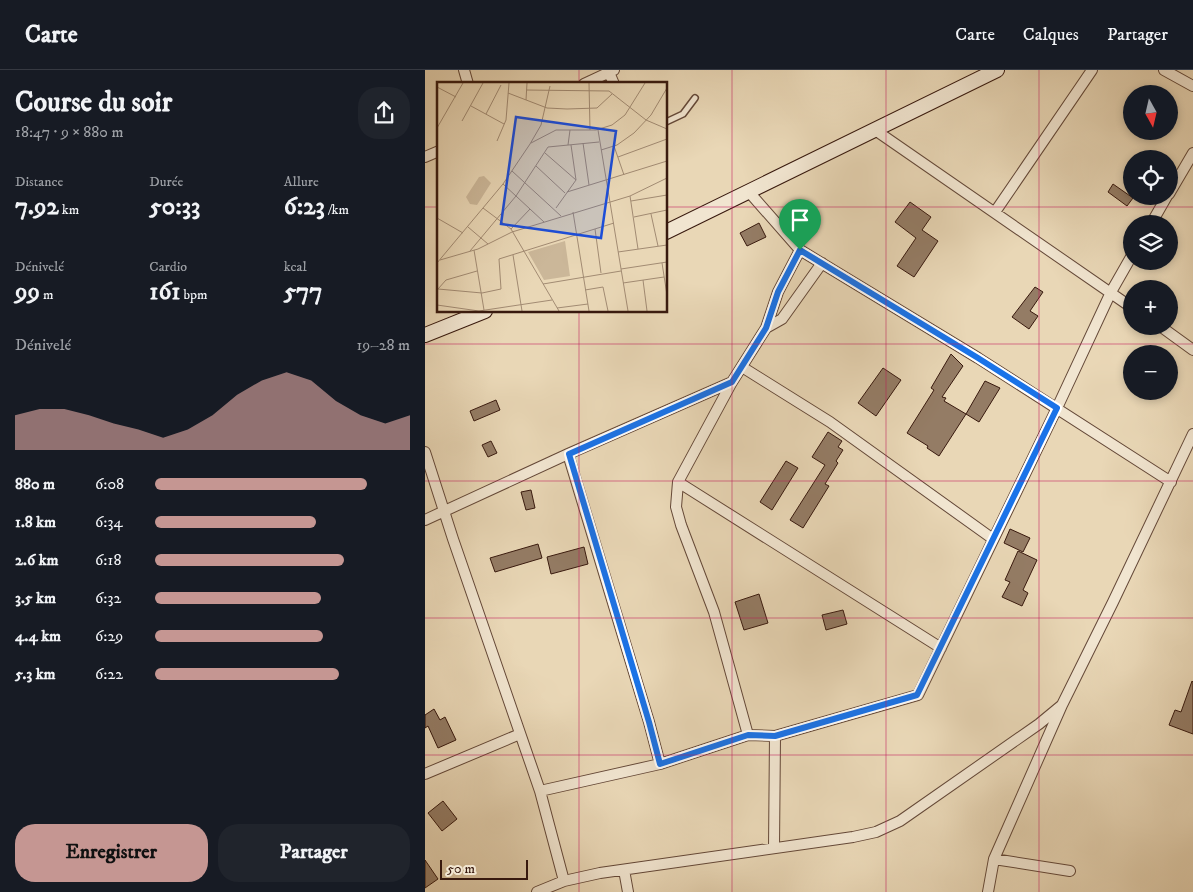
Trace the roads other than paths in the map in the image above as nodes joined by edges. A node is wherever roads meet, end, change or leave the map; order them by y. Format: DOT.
graph roads {
  1 [pos="997,70"];
  2 [pos="1091,70"];
  3 [pos="1164,70"];
  4 [pos="610,71"];
  5 [pos="589,82"];
  6 [pos="1193,86"];
  7 [pos="695,98"];
  8 [pos="667,122"];
  9 [pos="875,130"];
  10 [pos="437,152"];
  11 [pos="1193,152"];
  12 [pos="425,157"];
  13 [pos="1178,178"];
  14 [pos="749,192"];
  15 [pos="995,212"];
  16 [pos="667,230"];
  17 [pos="800,250"];
  18 [pos="822,263"];
  19 [pos="1124,270"];
  20 [pos="1111,292"];
  21 [pos="1123,301"];
  22 [pos="482,312"];
  23 [pos="766,328"];
  24 [pos="425,335"];
  25 [pos="1172,335"];
  26 [pos="1193,350"];
  27 [pos="742,367"];
  28 [pos="732,382"];
  29 [pos="1057,408"];
  30 [pos="1193,434"];
  31 [pos="425,452"];
  32 [pos="569,454"];
  33 [pos="678,482"];
  34 [pos="1171,482"];
  35 [pos="444,511"];
  36 [pos="425,520"];
  37 [pos="993,539"];
  38 [pos="941,648"];
  39 [pos="1062,705"];
  40 [pos="520,734"];
  41 [pos="748,735"];
  42 [pos="775,736"];
  43 [pos="660,764"];
  44 [pos="425,774"];
  45 [pos="540,791"];
  46 [pos="774,848"];
  47 [pos="995,859"];
  48 [pos="624,870"];
  49 [pos="1070,871"];
  50 [pos="564,881"];
  51 [pos="537,892"];
  52 [pos="628,892"];
  53 [pos="988,892"];
  1 -- 9 [label="street"];
  2 -- 15 [label="street"];
  3 -- 6 [label="street"];
  4 -- 5 [label="street"];
  7 -- 8 [label="lane"];
  9 -- 14 [label="street"];
  9 -- 15 [label="street"];
  10 -- 12 [label="street"];
  11 -- 13 [label="street"];
  14 -- 16 [label="street"];
  14 -- 17 [label="street"];
  15 -- 20 [label="street"];
  17 -- 18 [label="street"];
  17 -- 23 [label="street"];
  18 -- 23 [label="street"];
  18 -- 29 [label="street"];
  19 -- 20 [label="street"];
  20 -- 21 [label="street"];
  20 -- 29 [label="street"];
  22 -- 24 [label="street"];
  23 -- 27 [label="street"];
  25 -- 26 [label="street"];
  27 -- 28 [label="street"];
  27 -- 37 [label="street"];
  28 -- 32 [label="street"];
  28 -- 33 [label="street"];
  29 -- 34 [label="street"];
  29 -- 37 [label="street"];
  30 -- 34 [label="street"];
  31 -- 35 [label="street"];
  32 -- 35 [label="street"];
  32 -- 43 [label="street"];
  33 -- 38 [label="street"];
  33 -- 41 [label="street"];
  34 -- 39 [label="street"];
  35 -- 36 [label="street"];
  35 -- 40 [label="street"];
  37 -- 38 [label="street"];
  38 -- 42 [label="street"];
  39 -- 46 [label="street"];
  39 -- 47 [label="street"];
  40 -- 44 [label="street"];
  40 -- 45 [label="street"];
  41 -- 42 [label="street"];
  41 -- 43 [label="street"];
  42 -- 46 [label="street"];
  43 -- 45 [label="street"];
  45 -- 50 [label="street"];
  46 -- 48 [label="street"];
  47 -- 49 [label="street"];
  47 -- 53 [label="street"];
  48 -- 50 [label="street"];
  48 -- 52 [label="street"];
  50 -- 51 [label="street"];
}
